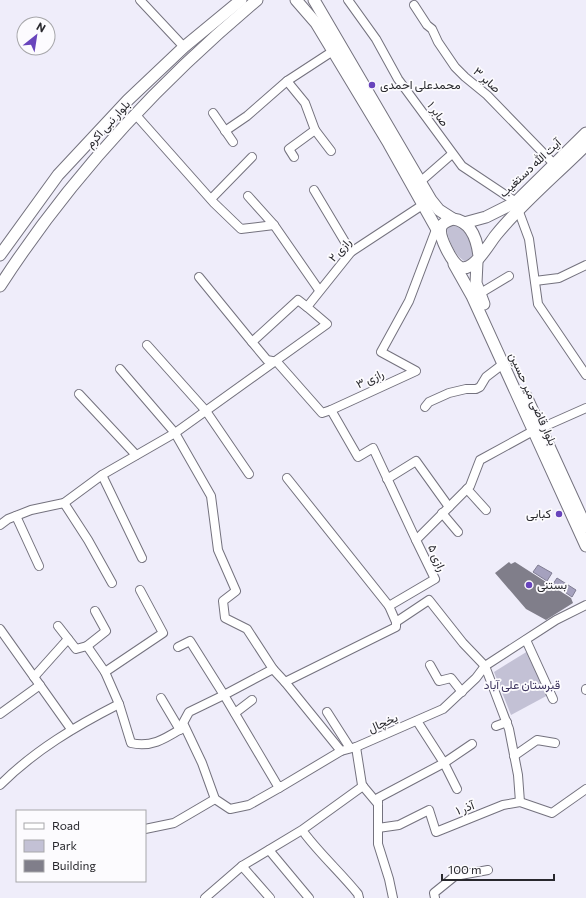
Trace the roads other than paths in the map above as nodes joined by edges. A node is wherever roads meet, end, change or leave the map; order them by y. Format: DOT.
graph roads {
  1 [pos="140,0"];
  2 [pos="241,0"];
  3 [pos="257,0"];
  4 [pos="296,0"];
  5 [pos="314,0"];
  6 [pos="348,0"];
  7 [pos="414,5"];
  8 [pos="184,47"];
  9 [pos="333,51"];
  10 [pos="287,81"];
  11 [pos="213,113"];
  12 [pos="135,114"];
  13 [pos="315,130"];
  14 [pos="225,131"];
  15 [pos="586,133"];
  16 [pos="233,142"];
  17 [pos="586,145"];
  18 [pos="331,151"];
  19 [pos="452,154"];
  20 [pos="252,157"];
  21 [pos="294,157"];
  22 [pos="554,164"];
  23 [pos="420,182"];
  24 [pos="314,190"];
  25 [pos="248,196"];
  26 [pos="211,199"];
  27 [pos="424,204"];
  28 [pos="518,207"];
  29 [pos="453,219"];
  30 [pos="464,223"];
  31 [pos="274,225"];
  32 [pos="438,231"];
  33 [pos="351,252"];
  34 [pos="0,255"];
  35 [pos="478,259"];
  36 [pos="454,264"];
  37 [pos="586,265"];
  38 [pos="199,276"];
  39 [pos="509,276"];
  40 [pos="535,281"];
  41 [pos="0,286"];
  42 [pos="320,290"];
  43 [pos="479,294"];
  44 [pos="307,307"];
  45 [pos="252,342"];
  46 [pos="147,345"];
  47 [pos="277,362"];
  48 [pos="503,364"];
  49 [pos="120,369"];
  50 [pos="586,375"];
  51 [pos="79,394"];
  52 [pos="425,407"];
  53 [pos="586,408"];
  54 [pos="331,410"];
  55 [pos="206,411"];
  56 [pos="537,430"];
  57 [pos="175,433"];
  58 [pos="136,454"];
  59 [pos="249,474"];
  60 [pos="102,475"];
  61 [pos="286,478"];
  62 [pos="387,479"];
  63 [pos="467,489"];
  64 [pos="64,503"];
  65 [pos="449,507"];
  66 [pos="486,510"];
  67 [pos="442,513"];
  68 [pos="16,516"];
  69 [pos="0,525"];
  70 [pos="586,527"];
  71 [pos="458,532"];
  72 [pos="416,540"];
  73 [pos="586,546"];
  74 [pos="142,558"];
  75 [pos="39,566"];
  76 [pos="112,583"];
  77 [pos="140,590"];
  78 [pos="586,605"];
  79 [pos="390,606"];
  80 [pos="95,611"];
  81 [pos="396,622"];
  82 [pos="58,626"];
  83 [pos="0,629"];
  84 [pos="68,639"];
  85 [pos="526,640"];
  86 [pos="87,646"];
  87 [pos="178,647"];
  88 [pos="430,665"];
  89 [pos="485,666"];
  90 [pos="273,669"];
  91 [pos="105,672"];
  92 [pos="34,677"];
  93 [pos="285,682"];
  94 [pos="40,685"];
  95 [pos="462,692"];
  96 [pos="224,695"];
  97 [pos="161,698"];
  98 [pos="554,699"];
  99 [pos="252,700"];
  100 [pos="118,704"];
  101 [pos="327,712"];
  102 [pos="0,714"];
  103 [pos="235,714"];
  104 [pos="418,721"];
  105 [pos="507,722"];
  106 [pos="496,726"];
  107 [pos="182,728"];
  108 [pos="71,729"];
  109 [pos="555,743"];
  110 [pos="472,744"];
  111 [pos="353,748"];
  112 [pos="341,751"];
  113 [pos="514,756"];
  114 [pos="444,763"];
  115 [pos="0,785"];
  116 [pos="363,786"];
  117 [pos="280,788"];
  118 [pos="457,789"];
  119 [pos="586,789"];
  120 [pos="215,799"];
  121 [pos="520,802"];
  122 [pos="378,804"];
  123 [pos="378,828"];
  124 [pos="146,829"];
  125 [pos="305,834"];
  126 [pos="269,850"];
  127 [pos="242,866"];
  128 [pos="488,870"];
  129 [pos="205,898"];
  130 [pos="270,898"];
  131 [pos="308,898"];
  132 [pos="360,898"];
  133 [pos="393,898"];
  134 [pos="435,898"];
  1 -- 8 [label="street"];
  2 -- 8 [label="main road, بلوار نبی اکرم"];
  3 -- 12 [label="main road, بلوار نبی اکرم"];
  4 -- 9 [label="main road"];
  5 -- 23 [label="main road"];
  6 -- 19 [label="street, صابر ۱"];
  7 -- 22 [label="street, صابر ۳"];
  8 -- 34 [label="main road, بلوار نبی اکرم"];
  9 -- 10 [label="street"];
  9 -- 27 [label="main road"];
  10 -- 13 [label="street"];
  10 -- 14 [label="street"];
  11 -- 14 [label="street"];
  12 -- 26 [label="street"];
  12 -- 41 [label="main road, بلوار نبی اکرم"];
  13 -- 18 [label="street"];
  13 -- 21 [label="street"];
  14 -- 16 [label="street"];
  15 -- 22 [label="main road, آیت الله دستغیب"];
  17 -- 28 [label="main road, آیت الله دستغیب"];
  19 -- 23 [label="street"];
  19 -- 28 [label="street, صابر ۱"];
  20 -- 26 [label="street"];
  22 -- 28 [label="main road, آیت الله دستغیب"];
  23 -- 29 [label="main road"];
  24 -- 33 [label="street"];
  25 -- 31 [label="street"];
  26 -- 31 [label="street"];
  27 -- 32 [label="main road"];
  27 -- 33 [label="street, رازی ۲"];
  28 -- 30 [label="main road, آیت الله دستغیب"];
  28 -- 35 [label="main road, آیت الله دستغیب"];
  28 -- 40 [label="street"];
  29 -- 30 [label="main road"];
  29 -- 32 [label="main road"];
  30 -- 35 [label="main road"];
  31 -- 42 [label="street"];
  32 -- 36 [label="main road"];
  32 -- 54 [label="street, رازی ۳"];
  33 -- 42 [label="street, رازی ۲"];
  35 -- 36 [label="main road"];
  35 -- 43 [label="main road, بلوار قاضی میر حسین"];
  36 -- 48 [label="main road, بلوار قاضی میر حسین"];
  37 -- 40 [label="street"];
  38 -- 45 [label="street"];
  39 -- 43 [label="street"];
  40 -- 50 [label="street"];
  42 -- 44 [label="street, رازی ۲"];
  43 -- 56 [label="main road, بلوار قاضی میر حسین"];
  44 -- 45 [label="street"];
  44 -- 47 [label="street"];
  45 -- 47 [label="street"];
  46 -- 55 [label="street"];
  47 -- 54 [label="street"];
  47 -- 55 [label="street"];
  48 -- 52 [label="street"];
  48 -- 56 [label="main road, بلوار قاضی میر حسین"];
  49 -- 57 [label="street"];
  51 -- 58 [label="street"];
  53 -- 56 [label="street, رازی ۵"];
  54 -- 62 [label="street"];
  55 -- 57 [label="street"];
  55 -- 59 [label="street"];
  56 -- 63 [label="street, رازی ۵"];
  56 -- 70 [label="main road, بلوار قاضی میر حسین"];
  56 -- 73 [label="main road, بلوار قاضی میر حسین"];
  57 -- 58 [label="street"];
  57 -- 90 [label="street"];
  58 -- 60 [label="street"];
  60 -- 64 [label="street"];
  60 -- 74 [label="street"];
  61 -- 79 [label="street"];
  62 -- 65 [label="street"];
  62 -- 72 [label="street"];
  63 -- 65 [label="street, رازی ۵"];
  63 -- 66 [label="street"];
  64 -- 68 [label="street"];
  64 -- 76 [label="street"];
  65 -- 67 [label="street, رازی ۵"];
  67 -- 71 [label="street"];
  67 -- 72 [label="street, رازی ۵"];
  68 -- 69 [label="street"];
  68 -- 75 [label="street"];
  72 -- 79 [label="street, رازی ۵"];
  77 -- 91 [label="street"];
  78 -- 85 [label="street, یخچال"];
  79 -- 81 [label="street"];
  80 -- 86 [label="street"];
  81 -- 89 [label="street"];
  81 -- 93 [label="street"];
  82 -- 84 [label="street"];
  83 -- 92 [label="street"];
  84 -- 86 [label="street"];
  84 -- 92 [label="street"];
  85 -- 89 [label="street, یخچال"];
  85 -- 98 [label="street"];
  86 -- 91 [label="street"];
  87 -- 96 [label="street"];
  88 -- 95 [label="street"];
  89 -- 95 [label="street, یخچال"];
  89 -- 105 [label="street"];
  90 -- 93 [label="street"];
  90 -- 96 [label="street"];
  91 -- 100 [label="street"];
  92 -- 94 [label="street"];
  93 -- 112 [label="street"];
  94 -- 102 [label="street"];
  94 -- 108 [label="street"];
  95 -- 104 [label="street, یخچال"];
  96 -- 103 [label="street"];
  96 -- 107 [label="street"];
  97 -- 107 [label="street"];
  99 -- 103 [label="street"];
  100 -- 107 [label="street"];
  100 -- 108 [label="street"];
  101 -- 111 [label="street"];
  103 -- 117 [label="street"];
  104 -- 111 [label="street, یخچال"];
  104 -- 114 [label="street"];
  105 -- 106 [label="street"];
  105 -- 113 [label="street"];
  107 -- 120 [label="street"];
  108 -- 115 [label="street"];
  109 -- 113 [label="street"];
  110 -- 114 [label="street"];
  111 -- 112 [label="street, یخچال"];
  111 -- 116 [label="street"];
  112 -- 117 [label="street, یخچال"];
  113 -- 121 [label="street"];
  114 -- 118 [label="street"];
  114 -- 122 [label="street"];
  116 -- 122 [label="street"];
  116 -- 126 [label="street"];
  117 -- 120 [label="street, یخچال"];
  119 -- 121 [label="street"];
  120 -- 124 [label="street"];
  121 -- 123 [label="street, آذر ۱"];
  122 -- 123 [label="street"];
  123 -- 133 [label="street"];
  125 -- 132 [label="street"];
  126 -- 127 [label="street"];
  126 -- 131 [label="street"];
  127 -- 129 [label="street"];
  127 -- 130 [label="street"];
  128 -- 134 [label="street"];
}
